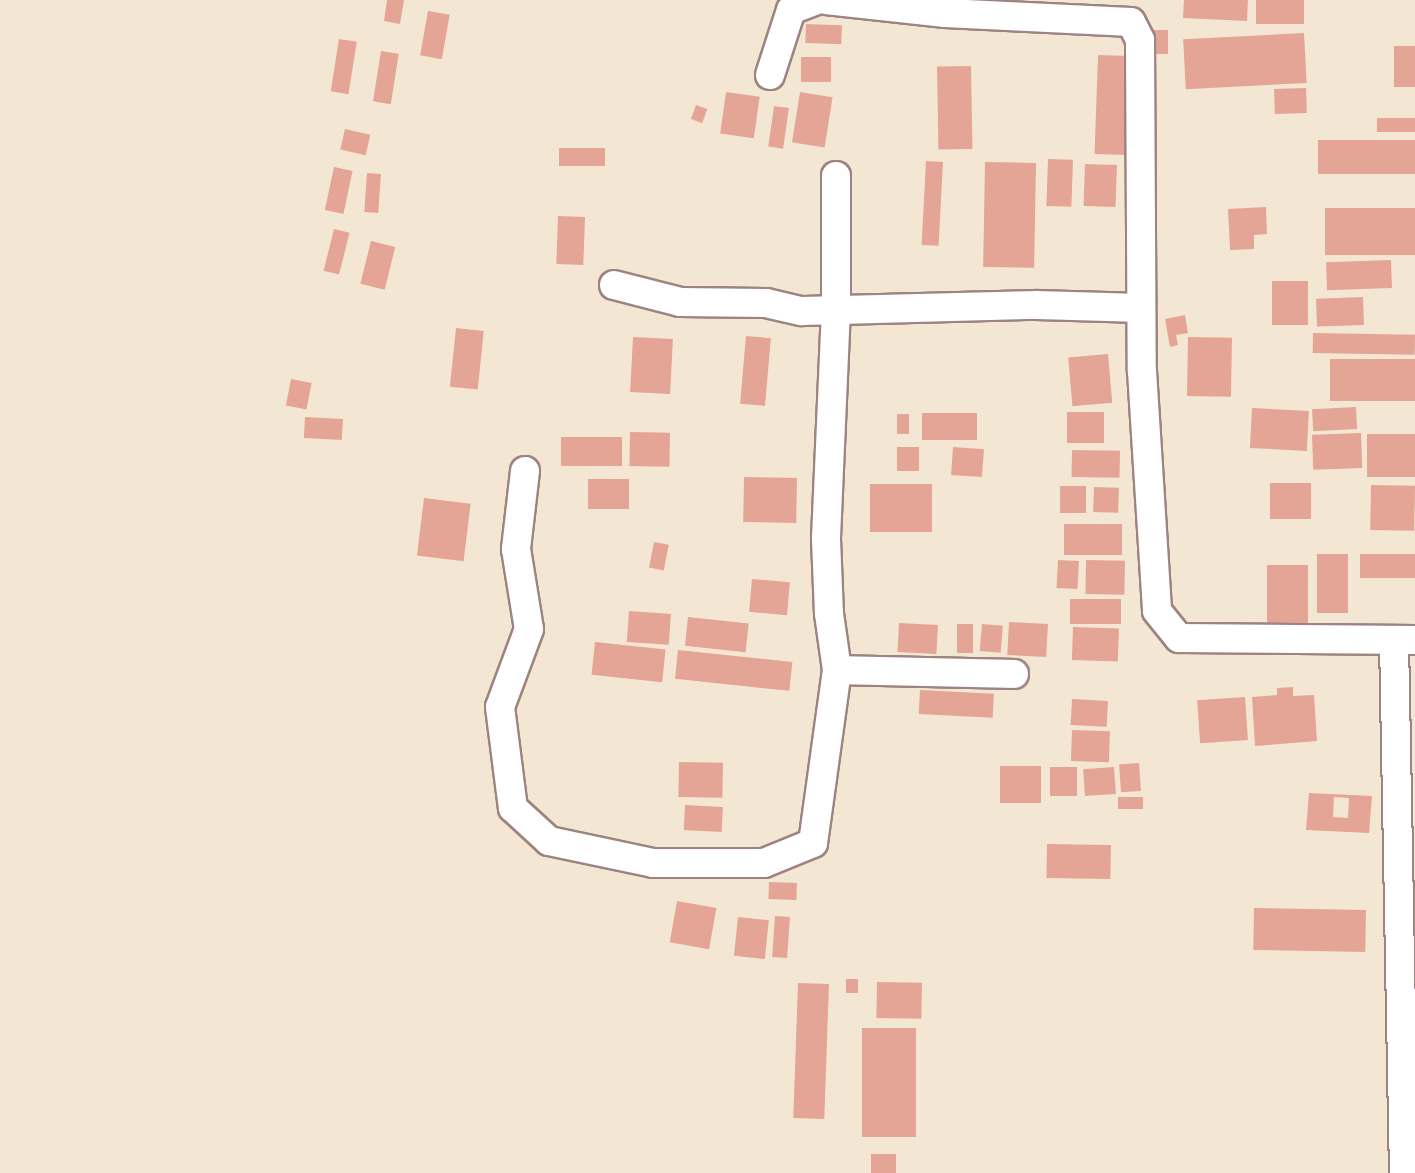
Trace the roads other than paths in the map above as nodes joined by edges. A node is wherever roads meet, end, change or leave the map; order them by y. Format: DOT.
graph roads {
  1 [pos="817,0"];
  2 [pos="826,0"];
  3 [pos="770,75"];
  4 [pos="836,176"];
  5 [pos="614,285"];
  6 [pos="1141,308"];
  7 [pos="836,312"];
  8 [pos="525,471"];
  9 [pos="1404,640"];
  10 [pos="837,670"];
  11 [pos="1014,674"];
  12 [pos="1404,1173"];
  1 -- 3 [label="street"];
  2 -- 6 [label="street"];
  4 -- 7 [label="street"];
  5 -- 7 [label="street"];
  6 -- 7 [label="street"];
  6 -- 9 [label="street"];
  7 -- 10 [label="street"];
  8 -- 10 [label="street"];
  9 -- 12 [label="street"];
  10 -- 11 [label="street"];
}
